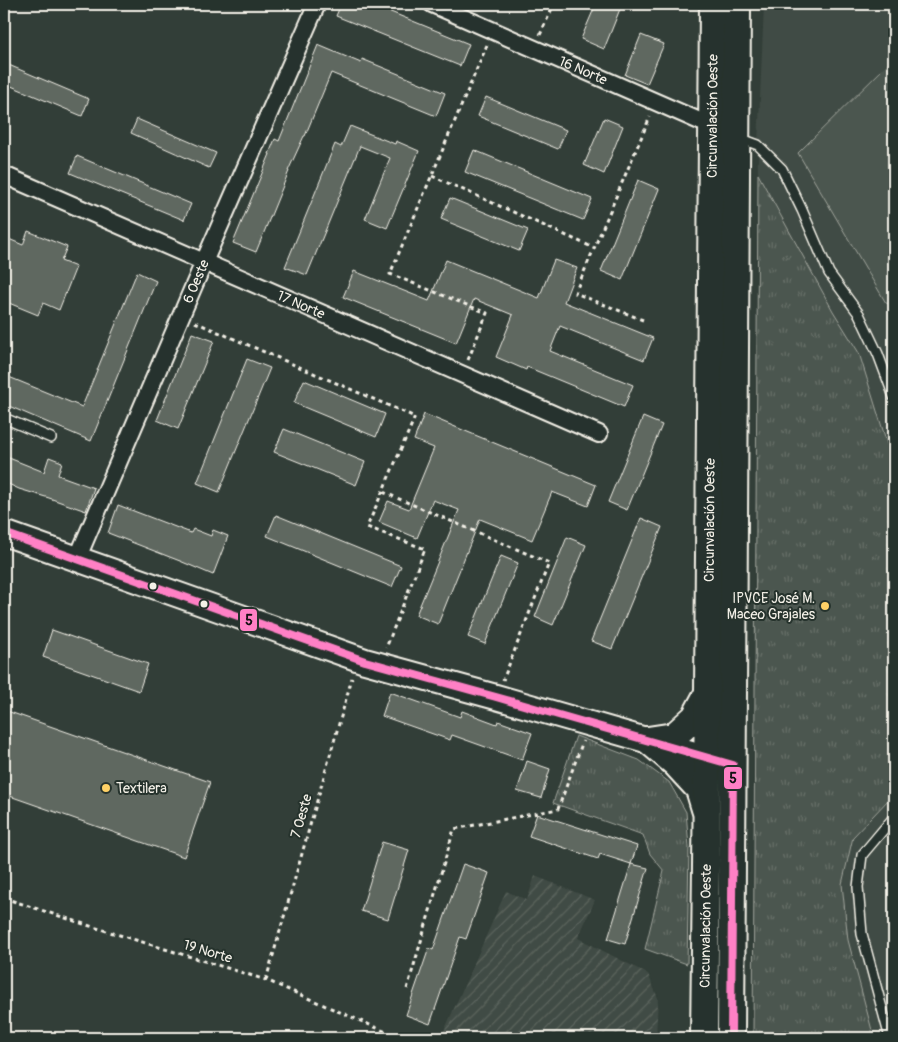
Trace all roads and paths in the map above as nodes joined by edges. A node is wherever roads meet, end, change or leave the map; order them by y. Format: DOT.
graph roads {
  1 [pos="317,4"];
  2 [pos="432,4"];
  3 [pos="554,4"];
  4 [pos="713,4"];
  5 [pos="737,4"];
  6 [pos="493,31"];
  7 [pos="534,48"];
  8 [pos="656,102"];
  9 [pos="724,132"];
  10 [pos="4,175"];
  11 [pos="432,176"];
  12 [pos="594,248"];
  13 [pos="204,262"];
  14 [pos="181,316"];
  15 [pos="643,320"];
  16 [pos="462,374"];
  17 [pos="894,397"];
  18 [pos="4,418"];
  19 [pos="599,434"];
  20 [pos="51,438"];
  21 [pos="382,492"];
  22 [pos="4,533"];
  23 [pos="78,559"];
  24 [pos="368,662"];
  25 [pos="708,693"];
  26 [pos="496,697"];
  27 [pos="648,740"];
  28 [pos="592,741"];
  29 [pos="708,758"];
  30 [pos="732,765"];
  31 [pos="707,815"];
  32 [pos="894,817"];
  33 [pos="4,898"];
  34 [pos="266,980"];
  35 [pos="407,990"];
  36 [pos="400,1038"];
  37 [pos="704,1038"];
  38 [pos="731,1038"];
  39 [pos="890,1038"];
  1 -- 13 [label="street, 6 Oeste"];
  2 -- 6 [label="street, 16 Norte"];
  3 -- 7 [label="path"];
  4 -- 9 [label="main road, Circunvalación Oeste"];
  5 -- 9 [label="main road, Circunvalación Oeste"];
  6 -- 7 [label="street, 16 Norte"];
  6 -- 11 [label="path"];
  7 -- 8 [label="street, 16 Norte"];
  8 -- 9 [label="street, 16 Norte"];
  8 -- 12 [label="path"];
  9 -- 17 [label="lane"];
  9 -- 25 [label="main road, Circunvalación Oeste"];
  9 -- 30 [label="main road, Circunvalación Oeste"];
  10 -- 13 [label="street, 17 Norte"];
  11 -- 12 [label="path"];
  11 -- 16 [label="path"];
  12 -- 15 [label="path"];
  13 -- 14 [label="street, 6 Oeste"];
  13 -- 16 [label="street, 17 Norte"];
  14 -- 21 [label="path"];
  14 -- 23 [label="street, 6 Oeste"];
  16 -- 19 [label="street, 17 Norte"];
  18 -- 20 [label="lane"];
  21 -- 24 [label="path, 7 Oeste"];
  21 -- 26 [label="path"];
  22 -- 23 [label="main road"];
  23 -- 24 [label="main road"];
  24 -- 26 [label="main road"];
  24 -- 34 [label="path, 7 Oeste"];
  25 -- 27 [label="main road"];
  25 -- 29 [label="main road, Circunvalación Oeste"];
  26 -- 27 [label="main road"];
  27 -- 29 [label="main road"];
  27 -- 31 [label="main road"];
  28 -- 35 [label="path"];
  29 -- 30 [label="main road"];
  29 -- 31 [label="main road, Circunvalación Oeste"];
  30 -- 38 [label="main road, Circunvalación Oeste"];
  31 -- 37 [label="main road, Circunvalación Oeste"];
  32 -- 39 [label="lane"];
  33 -- 34 [label="path, 19 Norte"];
  34 -- 36 [label="path, 19 Norte"];
}
